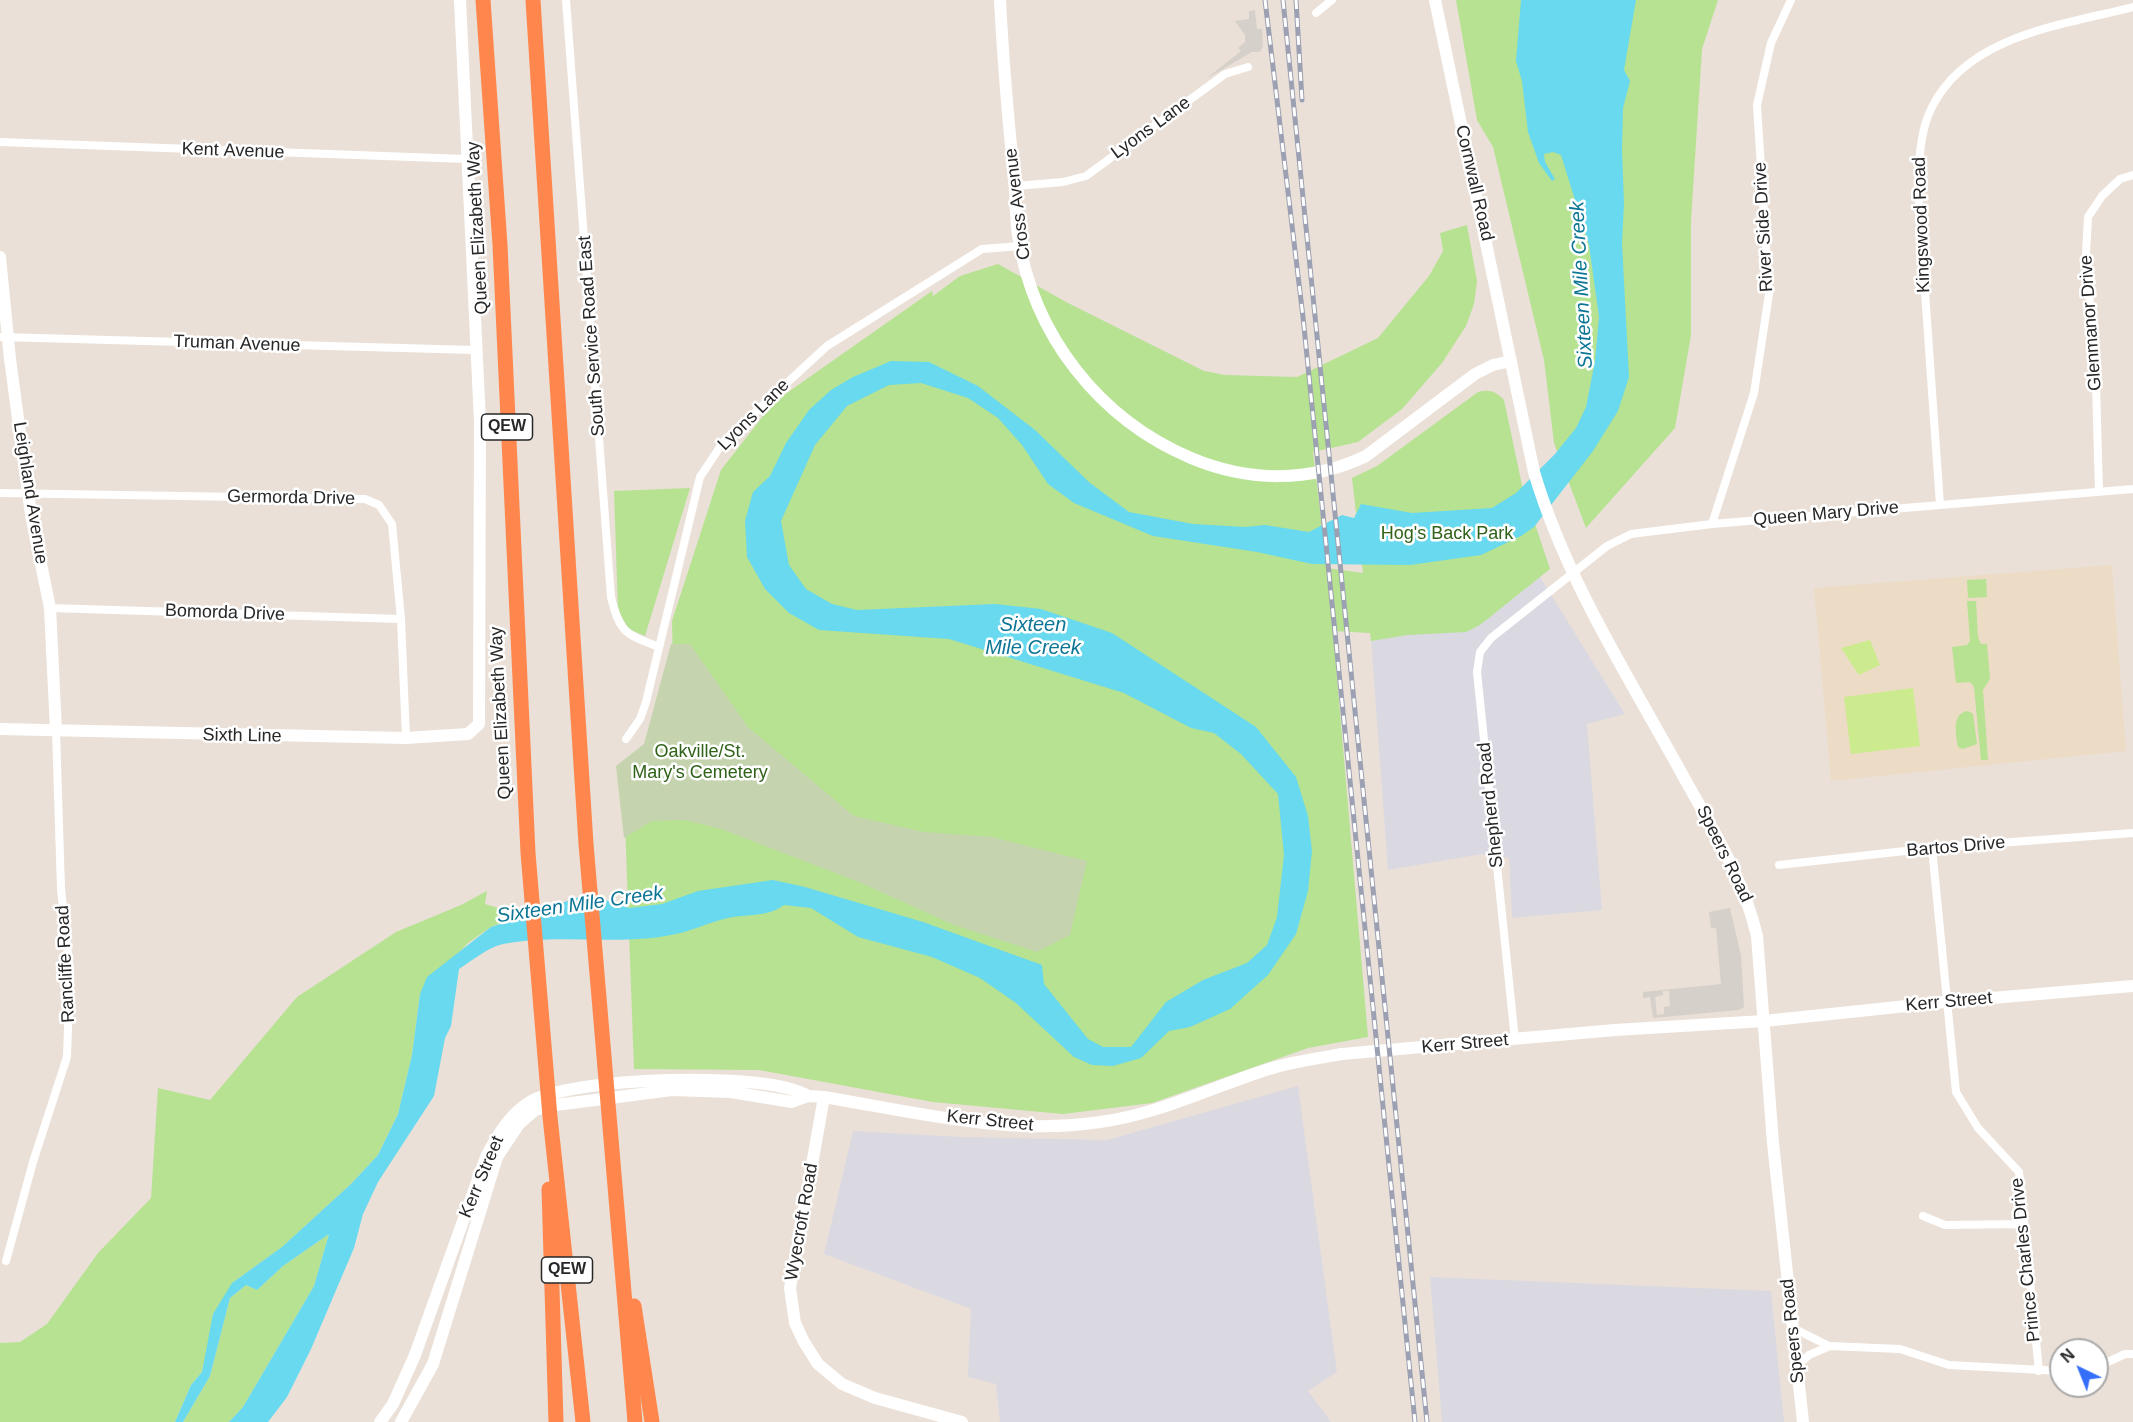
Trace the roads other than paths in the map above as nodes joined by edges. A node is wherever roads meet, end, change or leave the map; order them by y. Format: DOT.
graph roads {
  1 [pos="460,0"];
  2 [pos="483,0"];
  3 [pos="532,0"];
  4 [pos="566,0"];
  5 [pos="1000,0"];
  6 [pos="1332,0"];
  7 [pos="1791,0"];
  8 [pos="1437,2"];
  9 [pos="2133,7"];
  10 [pos="1316,13"];
  11 [pos="1248,68"];
  12 [pos="0,142"];
  13 [pos="466,159"];
  14 [pos="2133,175"];
  15 [pos="1015,186"];
  16 [pos="1020,246"];
  17 [pos="0,257"];
  18 [pos="4,337"];
  19 [pos="475,350"];
  20 [pos="1511,361"];
  21 [pos="2133,489"];
  22 [pos="2099,492"];
  23 [pos="0,493"];
  24 [pos="29,494"];
  25 [pos="1940,505"];
  26 [pos="1712,524"];
  27 [pos="1540,598"];
  28 [pos="50,608"];
  29 [pos="401,619"];
  30 [pos="659,647"];
  31 [pos="0,729"];
  32 [pos="56,730"];
  33 [pos="406,738"];
  34 [pos="626,739"];
  35 [pos="2133,833"];
  36 [pos="1932,848"];
  37 [pos="1779,865"];
  38 [pos="2133,989"];
  39 [pos="1945,1002"];
  40 [pos="1764,1021"];
  41 [pos="1515,1040"];
  42 [pos="808,1096"];
  43 [pos="824,1097"];
  44 [pos="550,1117"];
  45 [pos="618,1212"];
  46 [pos="1923,1216"];
  47 [pos="2024,1224"];
  48 [pos="6,1261"];
  49 [pos="1793,1329"];
  50 [pos="1830,1346"];
  51 [pos="2133,1354"];
  52 [pos="2109,1361"];
  53 [pos="1796,1367"];
  54 [pos="2038,1371"];
  55 [pos="2049,1371"];
  56 [pos="380,1422"];
  57 [pos="401,1422"];
  58 [pos="556,1422"];
  59 [pos="583,1422"];
  60 [pos="635,1422"];
  61 [pos="651,1422"];
  62 [pos="962,1422"];
  63 [pos="1803,1422"];
  1 -- 13 [label="main road"];
  2 -- 44 [label="highway, Queen Elizabeth Way / QEW"];
  3 -- 45 [label="highway, QEW"];
  4 -- 30 [label="street, South Service Road East"];
  5 -- 15 [label="main road, Cross Avenue"];
  6 -- 10 [label="street"];
  7 -- 26 [label="street, River Side Drive"];
  8 -- 20 [label="main road, Cornwall Road"];
  9 -- 25 [label="street, Kingswood Road"];
  11 -- 15 [label="street, Lyons Lane"];
  12 -- 13 [label="street, Kent Avenue"];
  13 -- 19 [label="main road"];
  14 -- 22 [label="street, Glenmanor Drive"];
  15 -- 16 [label="main road, Cross Avenue"];
  16 -- 20 [label="main road, Cross Avenue"];
  16 -- 30 [label="street, Lyons Lane"];
  17 -- 18 [label="main road, Leighland Avenue"];
  18 -- 19 [label="street, Truman Avenue"];
  18 -- 24 [label="main road, Leighland Avenue"];
  19 -- 33 [label="main road, Sixth Line"];
  20 -- 40 [label="main road, Speers Road"];
  21 -- 22 [label="street, Queen Mary Drive"];
  22 -- 25 [label="street, Queen Mary Drive"];
  23 -- 24 [label="street, Germorda Drive"];
  24 -- 28 [label="main road, Leighland Avenue"];
  24 -- 29 [label="street, Germorda Drive"];
  25 -- 26 [label="street, Queen Mary Drive"];
  26 -- 27 [label="street, Queen Mary Drive"];
  27 -- 41 [label="street, Shepherd Road"];
  28 -- 29 [label="street, Bomorda Drive"];
  28 -- 32 [label="main road, Leighland Avenue"];
  29 -- 33 [label="street, Germorda Drive"];
  30 -- 34 [label="street, Lyons Lane"];
  31 -- 32 [label="main road, Sixth Line"];
  32 -- 33 [label="main road, Sixth Line"];
  32 -- 48 [label="street, Rancliffe Road"];
  35 -- 36 [label="street, Bartos Drive"];
  36 -- 37 [label="street, Bartos Drive"];
  36 -- 39 [label="street, Prince Charles Drive"];
  38 -- 39 [label="main road, Kerr Street"];
  39 -- 40 [label="main road, Kerr Street"];
  39 -- 47 [label="street, Prince Charles Drive"];
  40 -- 41 [label="main road, Kerr Street"];
  40 -- 49 [label="main road, Speers Road"];
  41 -- 43 [label="main road, Kerr Street"];
  42 -- 43 [label="main road, Kerr Street"];
  42 -- 56 [label="main road, Kerr Street"];
  42 -- 57 [label="main road, Kerr Street"];
  43 -- 62 [label="main road, Wyecroft Road"];
  44 -- 58 [label="highway"];
  44 -- 59 [label="highway, Queen Elizabeth Way / QEW"];
  45 -- 60 [label="highway, QEW"];
  45 -- 61 [label="highway"];
  46 -- 47 [label="street"];
  47 -- 54 [label="street, Prince Charles Drive"];
  49 -- 50 [label="street"];
  49 -- 53 [label="main road, Speers Road"];
  50 -- 53 [label="street"];
  50 -- 54 [label="street"];
  51 -- 52 [label="street"];
  53 -- 63 [label="main road, Speers Road"];
  54 -- 55 [label="street"];
}
